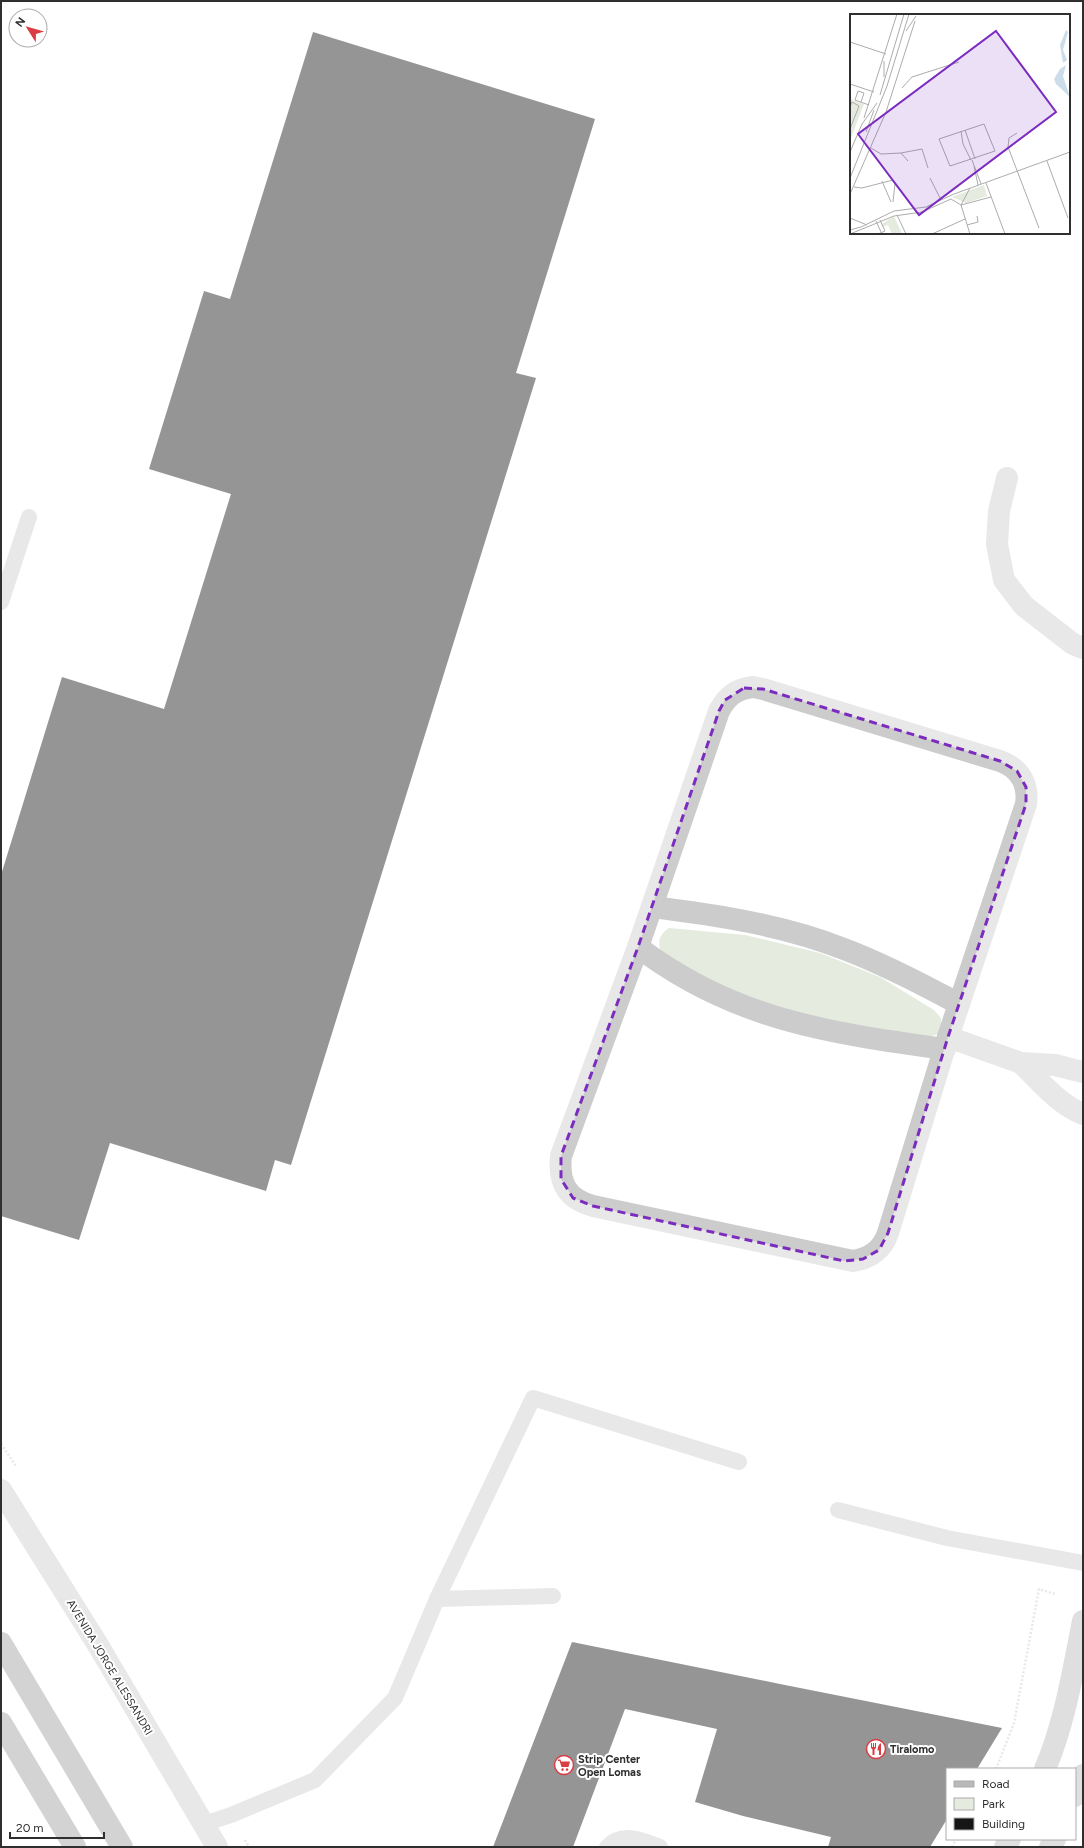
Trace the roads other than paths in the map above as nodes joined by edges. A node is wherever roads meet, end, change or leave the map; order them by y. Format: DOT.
graph roads {
  1 [pos="1007,478"];
  2 [pos="29,517"];
  3 [pos="1,602"];
  4 [pos="1083,648"];
  5 [pos="652,907"];
  6 [pos="638,947"];
  7 [pos="959,1004"];
  8 [pos="947,1043"];
  9 [pos="1021,1063"];
  10 [pos="1083,1072"];
  11 [pos="1083,1114"];
  12 [pos="739,1462"];
  13 [pos="1,1490"];
  14 [pos="838,1510"];
  15 [pos="1083,1563"];
  16 [pos="553,1596"];
  17 [pos="437,1599"];
  18 [pos="1083,1621"];
  19 [pos="1,1643"];
  20 [pos="1,1723"];
  21 [pos="1045,1768"];
  22 [pos="1083,1775"];
  23 [pos="1076,1793"];
  24 [pos="204,1824"];
  25 [pos="75,1847"];
  26 [pos="122,1847"];
  27 [pos="217,1847"];
  28 [pos="607,1847"];
  29 [pos="660,1847"];
  1 -- 4 [label="street"];
  2 -- 3 [label="lane"];
  5 -- 6 [label="street"];
  5 -- 7 [label="street"];
  5 -- 7 [label="street"];
  6 -- 8 [label="street"];
  6 -- 8 [label="street"];
  7 -- 8 [label="street"];
  8 -- 9 [label="street"];
  9 -- 10 [label="street"];
  9 -- 11 [label="street"];
  12 -- 17 [label="lane"];
  13 -- 24 [label="street, AVENIDA JORGE ALESSANDRI"];
  14 -- 15 [label="lane"];
  16 -- 17 [label="lane"];
  17 -- 24 [label="lane"];
  18 -- 21 [label="main road"];
  19 -- 26 [label="highway"];
  20 -- 25 [label="highway"];
  22 -- 23 [label="main road"];
  24 -- 27 [label="street, AVENIDA JORGE ALESSANDRI"];
  28 -- 29 [label="lane"];
}
